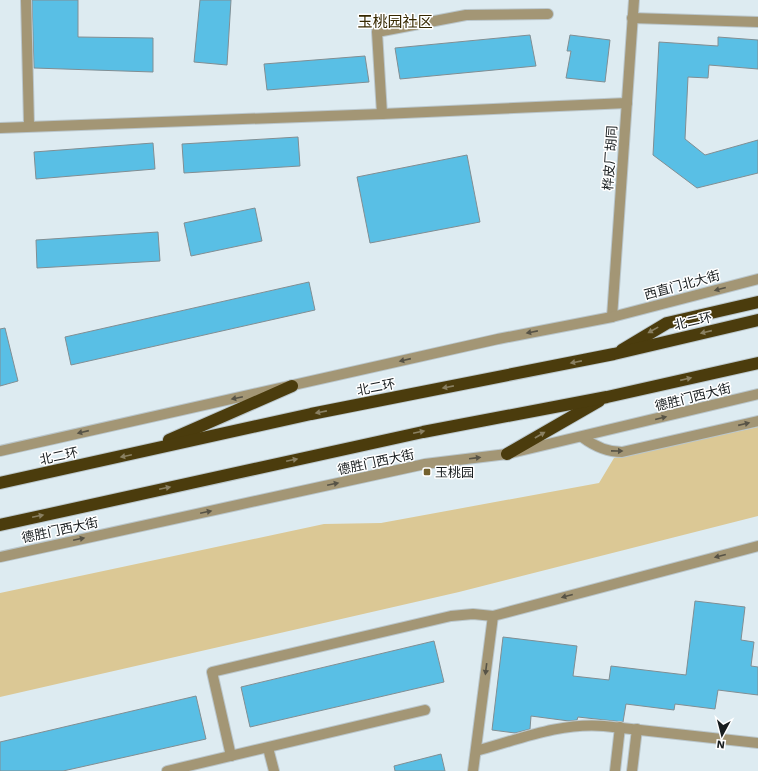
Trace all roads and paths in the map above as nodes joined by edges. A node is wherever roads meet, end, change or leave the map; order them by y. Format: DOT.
graph roads {
  1 [pos="26,0"];
  2 [pos="634,0"];
  3 [pos="548,14"];
  4 [pos="632,18"];
  5 [pos="758,22"];
  6 [pos="626,103"];
  7 [pos="382,114"];
  8 [pos="29,125"];
  9 [pos="0,128"];
  10 [pos="758,279"];
  11 [pos="758,302"];
  12 [pos="612,317"];
  13 [pos="758,320"];
  14 [pos="614,354"];
  15 [pos="758,363"];
  16 [pos="292,386"];
  17 [pos="758,394"];
  18 [pos="607,397"];
  19 [pos="758,421"];
  20 [pos="582,437"];
  21 [pos="0,451"];
  22 [pos="143,452"];
  23 [pos="506,454"];
  24 [pos="0,483"];
  25 [pos="0,525"];
  26 [pos="758,546"];
  27 [pos="0,556"];
  28 [pos="493,616"];
  29 [pos="425,710"];
  30 [pos="620,727"];
  31 [pos="637,729"];
  32 [pos="758,743"];
  33 [pos="268,748"];
  34 [pos="476,751"];
  35 [pos="231,756"];
  36 [pos="167,771"];
  37 [pos="274,771"];
  38 [pos="474,771"];
  39 [pos="615,771"];
  40 [pos="632,771"];
  1 -- 8 [label="street"];
  2 -- 4 [label="street, 桦皮厂胡同"];
  3 -- 7 [label="street"];
  4 -- 5 [label="street"];
  4 -- 6 [label="street, 桦皮厂胡同"];
  6 -- 7 [label="street"];
  6 -- 12 [label="street, 桦皮厂胡同"];
  7 -- 8 [label="street"];
  8 -- 9 [label="street"];
  10 -- 12 [label="street, 西直门北大街, one-way"];
  11 -- 14 [label="highway, one-way"];
  12 -- 16 [label="street, one-way"];
  13 -- 14 [label="highway, 北二环, one-way"];
  14 -- 22 [label="highway, 北二环, one-way"];
  18 -- 15 [label="highway, one-way"];
  16 -- 21 [label="street, one-way"];
  16 -- 22 [label="highway"];
  20 -- 17 [label="street, 德胜门西大街, one-way"];
  23 -- 18 [label="highway, one-way"];
  25 -- 18 [label="highway, one-way"];
  20 -- 19 [label="street, one-way"];
  20 -- 23 [label="street, 德胜门西大街"];
  22 -- 24 [label="highway, 北二环, one-way"];
  27 -- 23 [label="street, 德胜门西大街, one-way"];
  26 -- 28 [label="street, one-way"];
  28 -- 34 [label="street, one-way"];
  28 -- 35 [label="street"];
  29 -- 33 [label="street"];
  30 -- 31 [label="street"];
  30 -- 34 [label="street"];
  30 -- 39 [label="street"];
  31 -- 32 [label="street"];
  31 -- 40 [label="street"];
  33 -- 35 [label="street"];
  33 -- 37 [label="street"];
  34 -- 38 [label="street"];
  35 -- 36 [label="street"];
}
